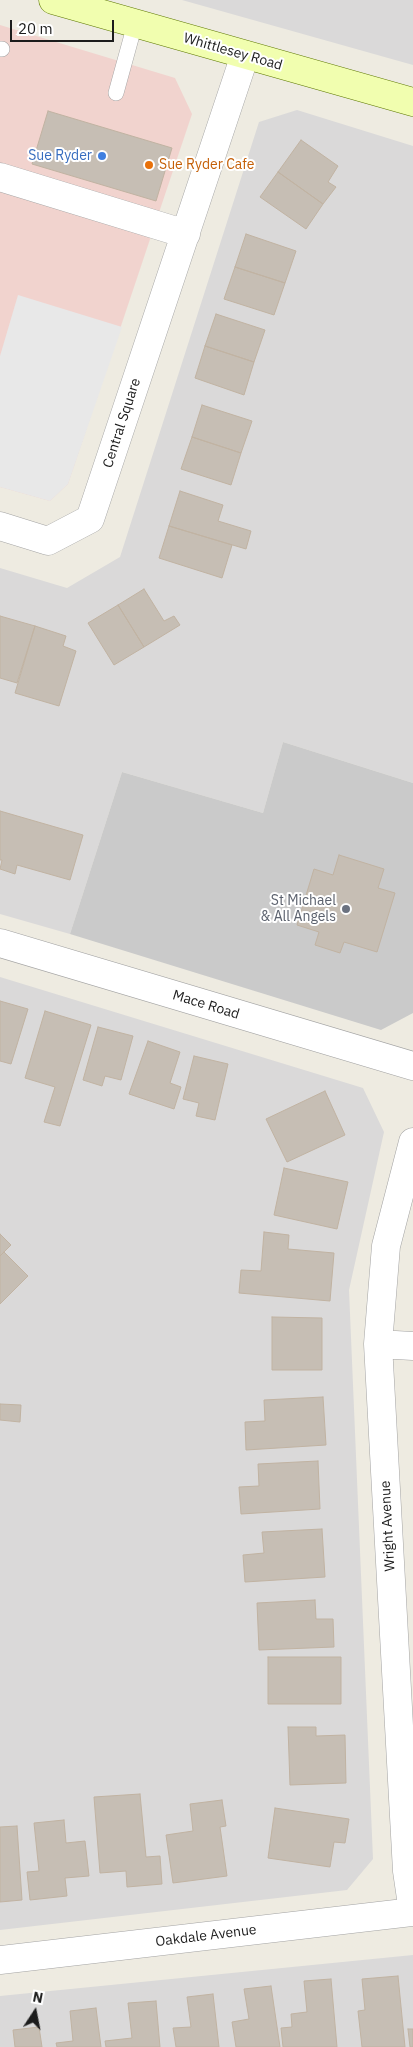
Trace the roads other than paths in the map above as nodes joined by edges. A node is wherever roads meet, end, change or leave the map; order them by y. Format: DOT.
graph roads {
  1 [pos="54,0"];
  2 [pos="135,24"];
  3 [pos="245,55"];
  4 [pos="116,93"];
  5 [pos="413,102"];
  6 [pos="0,177"];
  7 [pos="186,234"];
  8 [pos="0,526"];
  9 [pos="0,943"];
  10 [pos="413,1066"];
  11 [pos="413,1142"];
  12 [pos="378,1344"];
  13 [pos="413,1346"];
  14 [pos="413,1912"];
  15 [pos="0,1960"];
  1 -- 2 [label="main road, Whittlesey Road"];
  2 -- 3 [label="main road, Whittlesey Road"];
  2 -- 4 [label="lane"];
  3 -- 5 [label="main road, Whittlesey Road"];
  3 -- 7 [label="street, Central Square"];
  6 -- 7 [label="street"];
  7 -- 8 [label="street, Central Square"];
  9 -- 10 [label="street, Mace Road"];
  11 -- 12 [label="street, Wright Avenue"];
  12 -- 13 [label="street"];
  12 -- 14 [label="street, Wright Avenue"];
  14 -- 15 [label="street, Oakdale Avenue"];
}
